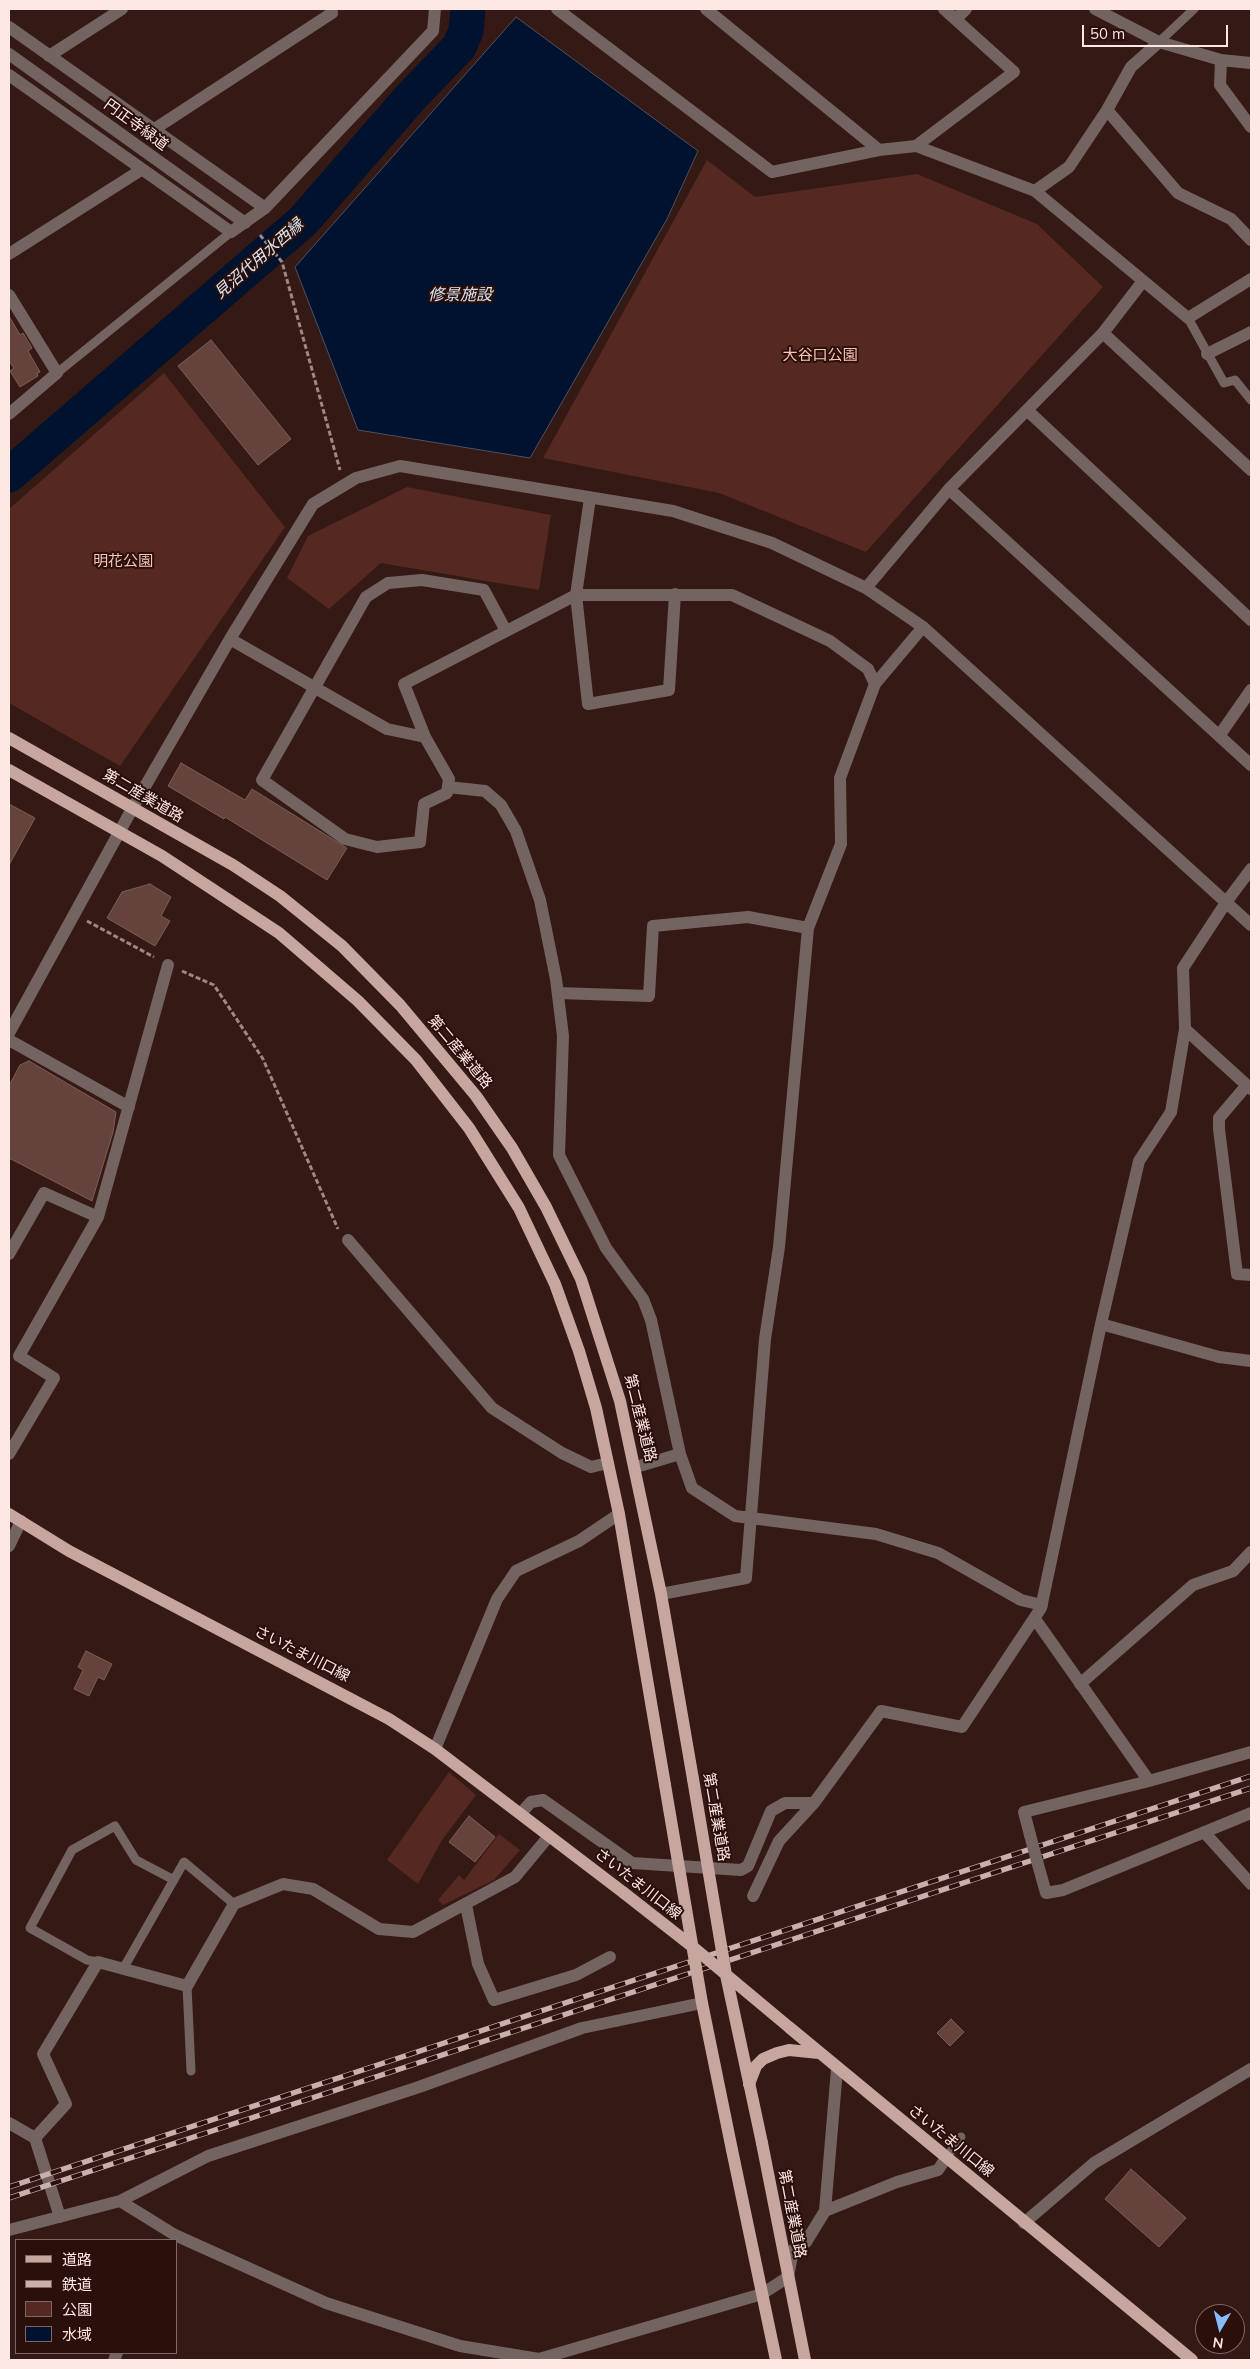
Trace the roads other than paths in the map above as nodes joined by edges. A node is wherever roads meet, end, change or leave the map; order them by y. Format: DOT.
graph roads {
  1 [pos="122,9"];
  2 [pos="332,9"];
  3 [pos="435,9"];
  4 [pos="556,9"];
  5 [pos="706,9"];
  6 [pos="944,9"];
  7 [pos="966,9"];
  8 [pos="1095,9"];
  9 [pos="1194,9"];
  10 [pos="1116,13"];
  11 [pos="956,19"];
  12 [pos="9,27"];
  13 [pos="1160,42"];
  14 [pos="9,54"];
  15 [pos="49,56"];
  16 [pos="1221,60"];
  17 [pos="1251,64"];
  18 [pos="9,75"];
  19 [pos="1107,110"];
  20 [pos="1251,127"];
  21 [pos="152,130"];
  22 [pos="916,146"];
  23 [pos="879,150"];
  24 [pos="141,170"];
  25 [pos="1035,191"];
  26 [pos="265,208"];
  27 [pos="245,223"];
  28 [pos="231,232"];
  29 [pos="1251,240"];
  30 [pos="9,254"];
  31 [pos="1251,279"];
  32 [pos="1143,281"];
  33 [pos="9,295"];
  34 [pos="1188,318"];
  35 [pos="1251,332"];
  36 [pos="1103,333"];
  37 [pos="1207,354"];
  38 [pos="57,373"];
  39 [pos="1251,400"];
  40 [pos="1028,411"];
  41 [pos="9,414"];
  42 [pos="1251,470"];
  43 [pos="949,489"];
  44 [pos="590,498"];
  45 [pos="866,588"];
  46 [pos="674,594"];
  47 [pos="576,595"];
  48 [pos="1251,620"];
  49 [pos="923,626"];
  50 [pos="506,632"];
  51 [pos="230,639"];
  52 [pos="875,684"];
  53 [pos="313,687"];
  54 [pos="1251,690"];
  55 [pos="1219,736"];
  56 [pos="425,737"];
  57 [pos="9,738"];
  58 [pos="1251,766"];
  59 [pos="9,770"];
  60 [pos="448,787"];
  61 [pos="132,808"];
  62 [pos="119,833"];
  63 [pos="1251,869"];
  64 [pos="1227,902"];
  65 [pos="1251,925"];
  66 [pos="808,928"];
  67 [pos="168,965"];
  68 [pos="558,993"];
  69 [pos="1185,1029"];
  70 [pos="9,1033"];
  71 [pos="9,1040"];
  72 [pos="1249,1087"];
  73 [pos="130,1107"];
  74 [pos="98,1217"];
  75 [pos="348,1240"];
  76 [pos="9,1254"];
  77 [pos="1251,1275"];
  78 [pos="1102,1324"];
  79 [pos="1251,1361"];
  80 [pos="9,1454"];
  81 [pos="680,1454"];
  82 [pos="608,1463"];
  83 [pos="636,1466"];
  84 [pos="9,1514"];
  85 [pos="619,1514"];
  86 [pos="752,1518"];
  87 [pos="21,1521"];
  88 [pos="9,1546"];
  89 [pos="1251,1552"];
  90 [pos="661,1594"];
  91 [pos="1042,1605"];
  92 [pos="1035,1619"];
  93 [pos="1080,1684"];
  94 [pos="435,1749"];
  95 [pos="1251,1752"];
  96 [pos="1149,1782"];
  97 [pos="814,1803"];
  98 [pos="521,1813"];
  99 [pos="1251,1813"];
  100 [pos="1204,1832"];
  101 [pos="549,1836"];
  102 [pos="174,1880"];
  103 [pos="1251,1884"];
  104 [pos="753,1896"];
  105 [pos="234,1904"];
  106 [pos="466,1904"];
  107 [pos="693,1947"];
  108 [pos="610,1957"];
  109 [pos="98,1962"];
  110 [pos="123,1970"];
  111 [pos="726,1975"];
  112 [pos="188,1986"];
  113 [pos="702,2003"];
  114 [pos="819,2054"];
  115 [pos="837,2069"];
  116 [pos="1251,2069"];
  117 [pos="191,2071"];
  118 [pos="749,2084"];
  119 [pos="9,2123"];
  120 [pos="961,2137"];
  121 [pos="35,2138"];
  122 [pos="946,2158"];
  123 [pos="120,2201"];
  124 [pos="825,2211"];
  125 [pos="60,2217"];
  126 [pos="1024,2222"];
  127 [pos="9,2230"];
  128 [pos="174,2238"];
  129 [pos="178,2240"];
  130 [pos="788,2277"];
  131 [pos="762,2294"];
  132 [pos="776,2360"];
  133 [pos="805,2360"];
  134 [pos="1192,2360"];
  1 -- 15 [label="street"];
  2 -- 21 [label="street"];
  3 -- 26 [label="street"];
  4 -- 23 [label="street"];
  5 -- 23 [label="street"];
  6 -- 11 [label="street"];
  7 -- 11 [label="street"];
  8 -- 10 [label="street"];
  9 -- 13 [label="lane"];
  10 -- 13 [label="street"];
  11 -- 22 [label="street"];
  12 -- 15 [label="street"];
  13 -- 16 [label="street"];
  13 -- 19 [label="street"];
  14 -- 27 [label="street, 円正寺緑道"];
  15 -- 21 [label="street"];
  16 -- 17 [label="street"];
  16 -- 20 [label="street"];
  18 -- 24 [label="street"];
  19 -- 25 [label="street"];
  19 -- 29 [label="street"];
  21 -- 26 [label="street"];
  22 -- 23 [label="street"];
  22 -- 25 [label="street"];
  24 -- 28 [label="street"];
  24 -- 30 [label="street"];
  25 -- 32 [label="street"];
  26 -- 27 [label="street"];
  27 -- 28 [label="street"];
  28 -- 38 [label="lane"];
  31 -- 34 [label="street"];
  32 -- 34 [label="street"];
  32 -- 36 [label="street"];
  33 -- 38 [label="street"];
  34 -- 37 [label="lane"];
  35 -- 37 [label="street"];
  36 -- 40 [label="street"];
  36 -- 42 [label="street"];
  37 -- 39 [label="lane"];
  38 -- 41 [label="street"];
  40 -- 43 [label="street"];
  40 -- 48 [label="street"];
  43 -- 45 [label="street"];
  43 -- 55 [label="street"];
  44 -- 45 [label="street"];
  44 -- 47 [label="street"];
  44 -- 51 [label="street"];
  45 -- 49 [label="street"];
  46 -- 47 [label="street"];
  46 -- 47 [label="street"];
  46 -- 52 [label="street"];
  47 -- 50 [label="street"];
  49 -- 52 [label="street"];
  49 -- 64 [label="street"];
  50 -- 53 [label="street"];
  50 -- 56 [label="street"];
  51 -- 53 [label="street"];
  51 -- 61 [label="street"];
  52 -- 66 [label="street"];
  53 -- 56 [label="street"];
  53 -- 60 [label="street"];
  54 -- 55 [label="street"];
  55 -- 58 [label="street"];
  56 -- 60 [label="street"];
  57 -- 61 [label="main road, 第二産業道路"];
  59 -- 62 [label="main road"];
  60 -- 68 [label="street"];
  61 -- 62 [label="street"];
  61 -- 83 [label="main road, 第二産業道路"];
  62 -- 70 [label="street"];
  62 -- 82 [label="main road"];
  63 -- 64 [label="street"];
  64 -- 65 [label="street"];
  64 -- 69 [label="street"];
  66 -- 68 [label="street"];
  66 -- 86 [label="street"];
  67 -- 73 [label="street"];
  68 -- 81 [label="street"];
  69 -- 72 [label="street"];
  69 -- 78 [label="street"];
  71 -- 73 [label="street"];
  72 -- 77 [label="street"];
  73 -- 74 [label="street"];
  74 -- 76 [label="street"];
  74 -- 80 [label="street"];
  75 -- 82 [label="street"];
  78 -- 79 [label="street"];
  78 -- 91 [label="street"];
  81 -- 83 [label="street"];
  81 -- 86 [label="street"];
  82 -- 85 [label="main road"];
  83 -- 90 [label="main road, 第二産業道路"];
  84 -- 87 [label="main road, さいたま川口線"];
  85 -- 94 [label="street"];
  85 -- 107 [label="main road, bridge"];
  86 -- 90 [label="street"];
  86 -- 91 [label="street"];
  87 -- 88 [label="street"];
  87 -- 94 [label="main road, さいたま川口線"];
  89 -- 93 [label="street"];
  90 -- 111 [label="main road, 第二産業道路, bridge"];
  91 -- 92 [label="street"];
  92 -- 93 [label="street"];
  92 -- 97 [label="street"];
  93 -- 96 [label="street"];
  94 -- 98 [label="main road, さいたま川口線"];
  95 -- 96 [label="street"];
  96 -- 100 [label="street, bridge"];
  97 -- 98 [label="street"];
  97 -- 104 [label="street"];
  98 -- 101 [label="main road, さいたま川口線"];
  99 -- 100 [label="street"];
  100 -- 103 [label="street"];
  101 -- 106 [label="street"];
  101 -- 107 [label="main road, さいたま川口線, bridge"];
  102 -- 105 [label="lane"];
  102 -- 109 [label="lane"];
  102 -- 110 [label="lane"];
  105 -- 106 [label="street"];
  105 -- 112 [label="street"];
  106 -- 108 [label="street"];
  107 -- 111 [label="main road, さいたま川口線, bridge"];
  107 -- 113 [label="main road, bridge"];
  109 -- 110 [label="street"];
  109 -- 121 [label="street"];
  110 -- 112 [label="street"];
  111 -- 114 [label="main road, さいたま川口線, bridge"];
  111 -- 118 [label="main road, 第二産業道路, bridge"];
  112 -- 117 [label="lane"];
  113 -- 123 [label="street"];
  113 -- 131 [label="main road, bridge"];
  114 -- 115 [label="main road, さいたま川口線"];
  114 -- 118 [label="main road"];
  115 -- 122 [label="main road, さいたま川口線"];
  115 -- 124 [label="street"];
  116 -- 126 [label="street"];
  118 -- 130 [label="main road, 第二産業道路, bridge"];
  119 -- 121 [label="street"];
  120 -- 122 [label="lane"];
  121 -- 125 [label="street"];
  122 -- 124 [label="street"];
  122 -- 126 [label="main road, さいたま川口線"];
  123 -- 125 [label="street"];
  123 -- 128 [label="street"];
  124 -- 130 [label="street"];
  125 -- 127 [label="street"];
  126 -- 134 [label="main road, さいたま川口線"];
  129 -- 131 [label="street"];
  130 -- 131 [label="street"];
  130 -- 133 [label="main road, 第二産業道路"];
  131 -- 132 [label="main road"];
}
